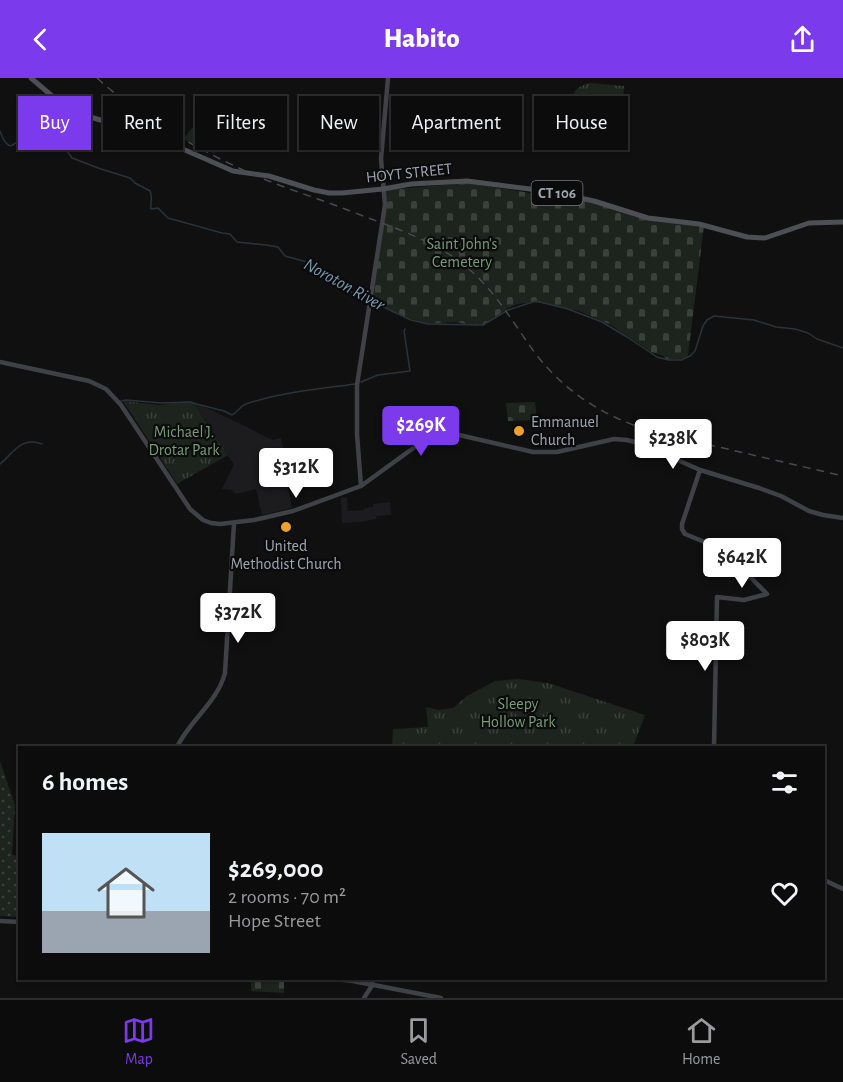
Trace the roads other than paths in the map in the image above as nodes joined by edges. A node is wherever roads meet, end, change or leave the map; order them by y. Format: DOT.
graph roads {
  1 [pos="31,78"];
  2 [pos="388,78"];
  3 [pos="383,189"];
  4 [pos="843,222"];
  5 [pos="0,362"];
  6 [pos="700,470"];
  7 [pos="361,486"];
  8 [pos="843,518"];
  9 [pos="234,523"];
  10 [pos="177,746"];
  11 [pos="714,746"];
  12 [pos="825,880"];
  13 [pos="843,889"];
  14 [pos="0,921"];
  15 [pos="18,922"];
  16 [pos="341,980"];
  17 [pos="373,984"];
  18 [pos="364,998"];
  19 [pos="441,998"];
  1 -- 3 [label="main road, HOYT STREET / CT 106"];
  2 -- 3 [label="main road"];
  3 -- 4 [label="main road, HOYT STREET / CT 106"];
  3 -- 7 [label="main road"];
  5 -- 9 [label="main road"];
  6 -- 7 [label="main road"];
  6 -- 8 [label="main road"];
  6 -- 11 [label="main road"];
  7 -- 9 [label="main road"];
  9 -- 10 [label="main road"];
  12 -- 13 [label="main road"];
  14 -- 15 [label="main road"];
  16 -- 17 [label="main road"];
  17 -- 18 [label="main road"];
  17 -- 19 [label="main road"];
}
